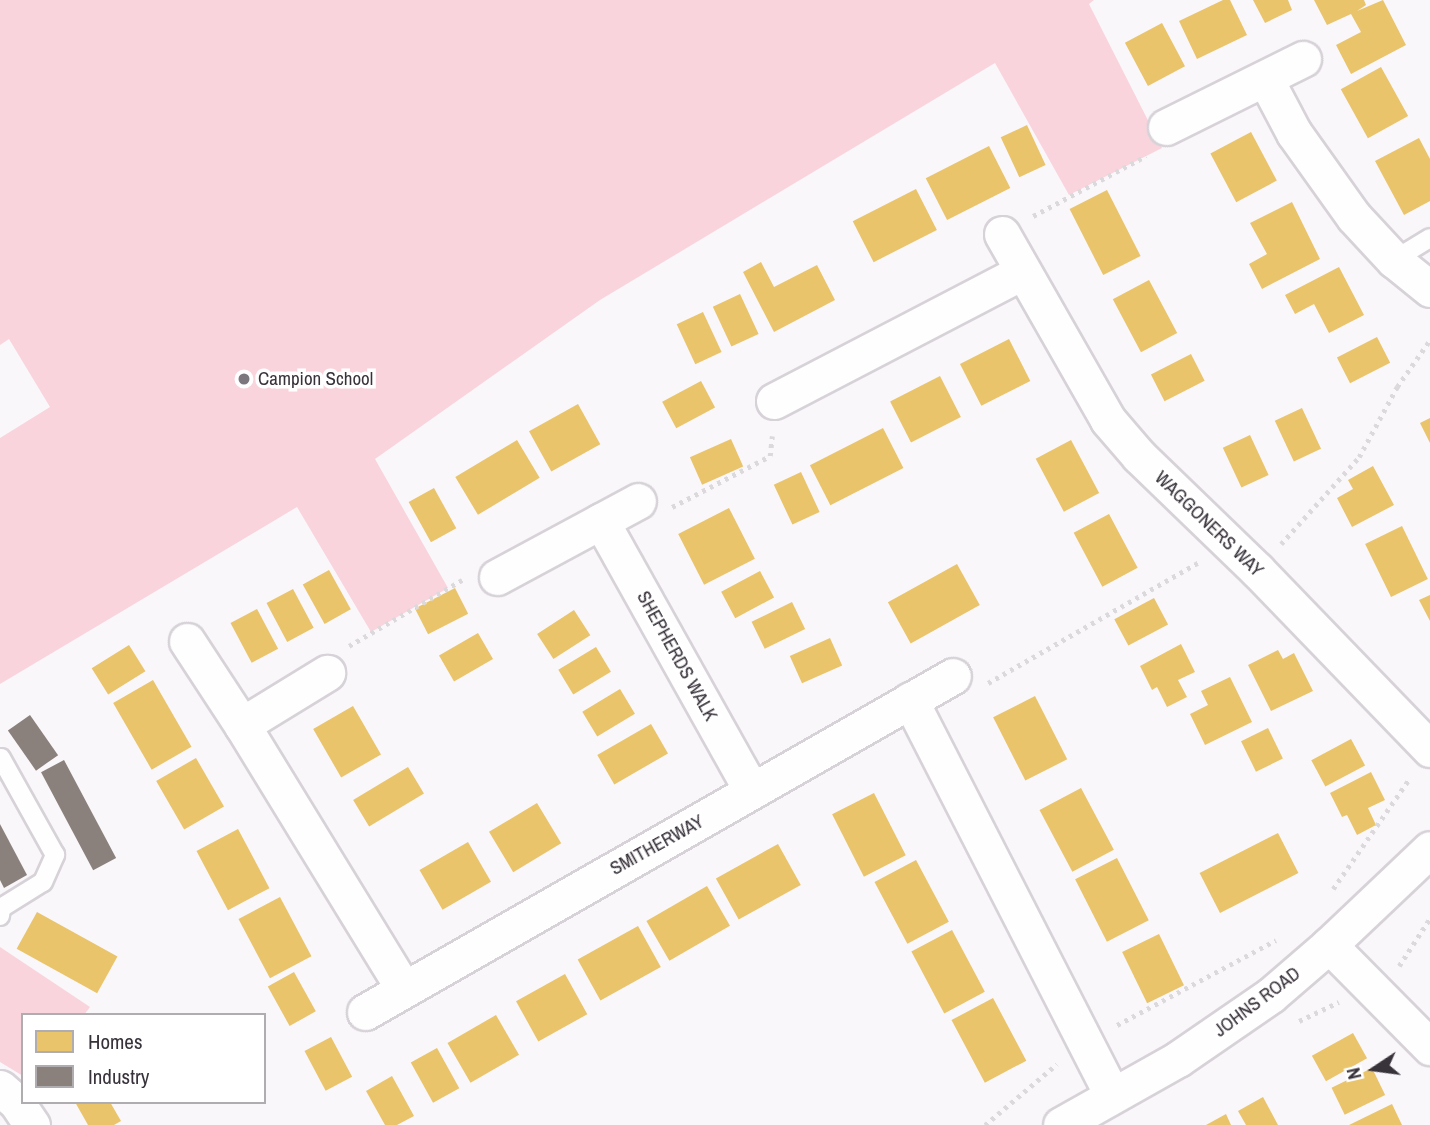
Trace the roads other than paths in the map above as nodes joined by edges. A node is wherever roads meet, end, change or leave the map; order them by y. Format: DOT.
graph roads {
  1 [pos="1303,59"];
  2 [pos="1266,79"];
  3 [pos="1158,140"];
  4 [pos="1002,234"];
  5 [pos="1430,238"];
  6 [pos="1394,260"];
  7 [pos="1022,272"];
  8 [pos="1430,289"];
  9 [pos="774,401"];
  10 [pos="649,507"];
  11 [pos="601,521"];
  12 [pos="497,577"];
  13 [pos="187,641"];
  14 [pos="327,673"];
  15 [pos="968,681"];
  16 [pos="910,700"];
  17 [pos="242,725"];
  18 [pos="1430,749"];
  19 [pos="1,758"];
  20 [pos="752,791"];
  21 [pos="1430,849"];
  22 [pos="0,916"];
  23 [pos="1329,945"];
  24 [pos="403,988"];
  25 [pos="365,1012"];
  26 [pos="1430,1047"];
  27 [pos="0,1088"];
  28 [pos="1112,1095"];
  29 [pos="32,1125"];
  30 [pos="1061,1125"];
  1 -- 2 [label="street"];
  2 -- 3 [label="street"];
  2 -- 6 [label="street"];
  4 -- 7 [label="street, WAGGONERS WAY"];
  5 -- 6 [label="lane"];
  6 -- 8 [label="street"];
  7 -- 9 [label="street"];
  7 -- 18 [label="street, WAGGONERS WAY"];
  10 -- 11 [label="street"];
  11 -- 12 [label="street"];
  11 -- 20 [label="street, SHEPHERDS WALK"];
  13 -- 17 [label="street"];
  14 -- 17 [label="street"];
  15 -- 16 [label="street, SMITHERWAY"];
  16 -- 20 [label="street, SMITHERWAY"];
  16 -- 28 [label="street"];
  17 -- 24 [label="street"];
  19 -- 22 [label="lane"];
  20 -- 24 [label="street, SMITHERWAY"];
  21 -- 23 [label="street, JOHNS ROAD"];
  23 -- 26 [label="street"];
  23 -- 28 [label="street, JOHNS ROAD"];
  24 -- 25 [label="street, SMITHERWAY"];
  27 -- 29 [label="street"];
  28 -- 30 [label="street, JOHNS ROAD"];
}
